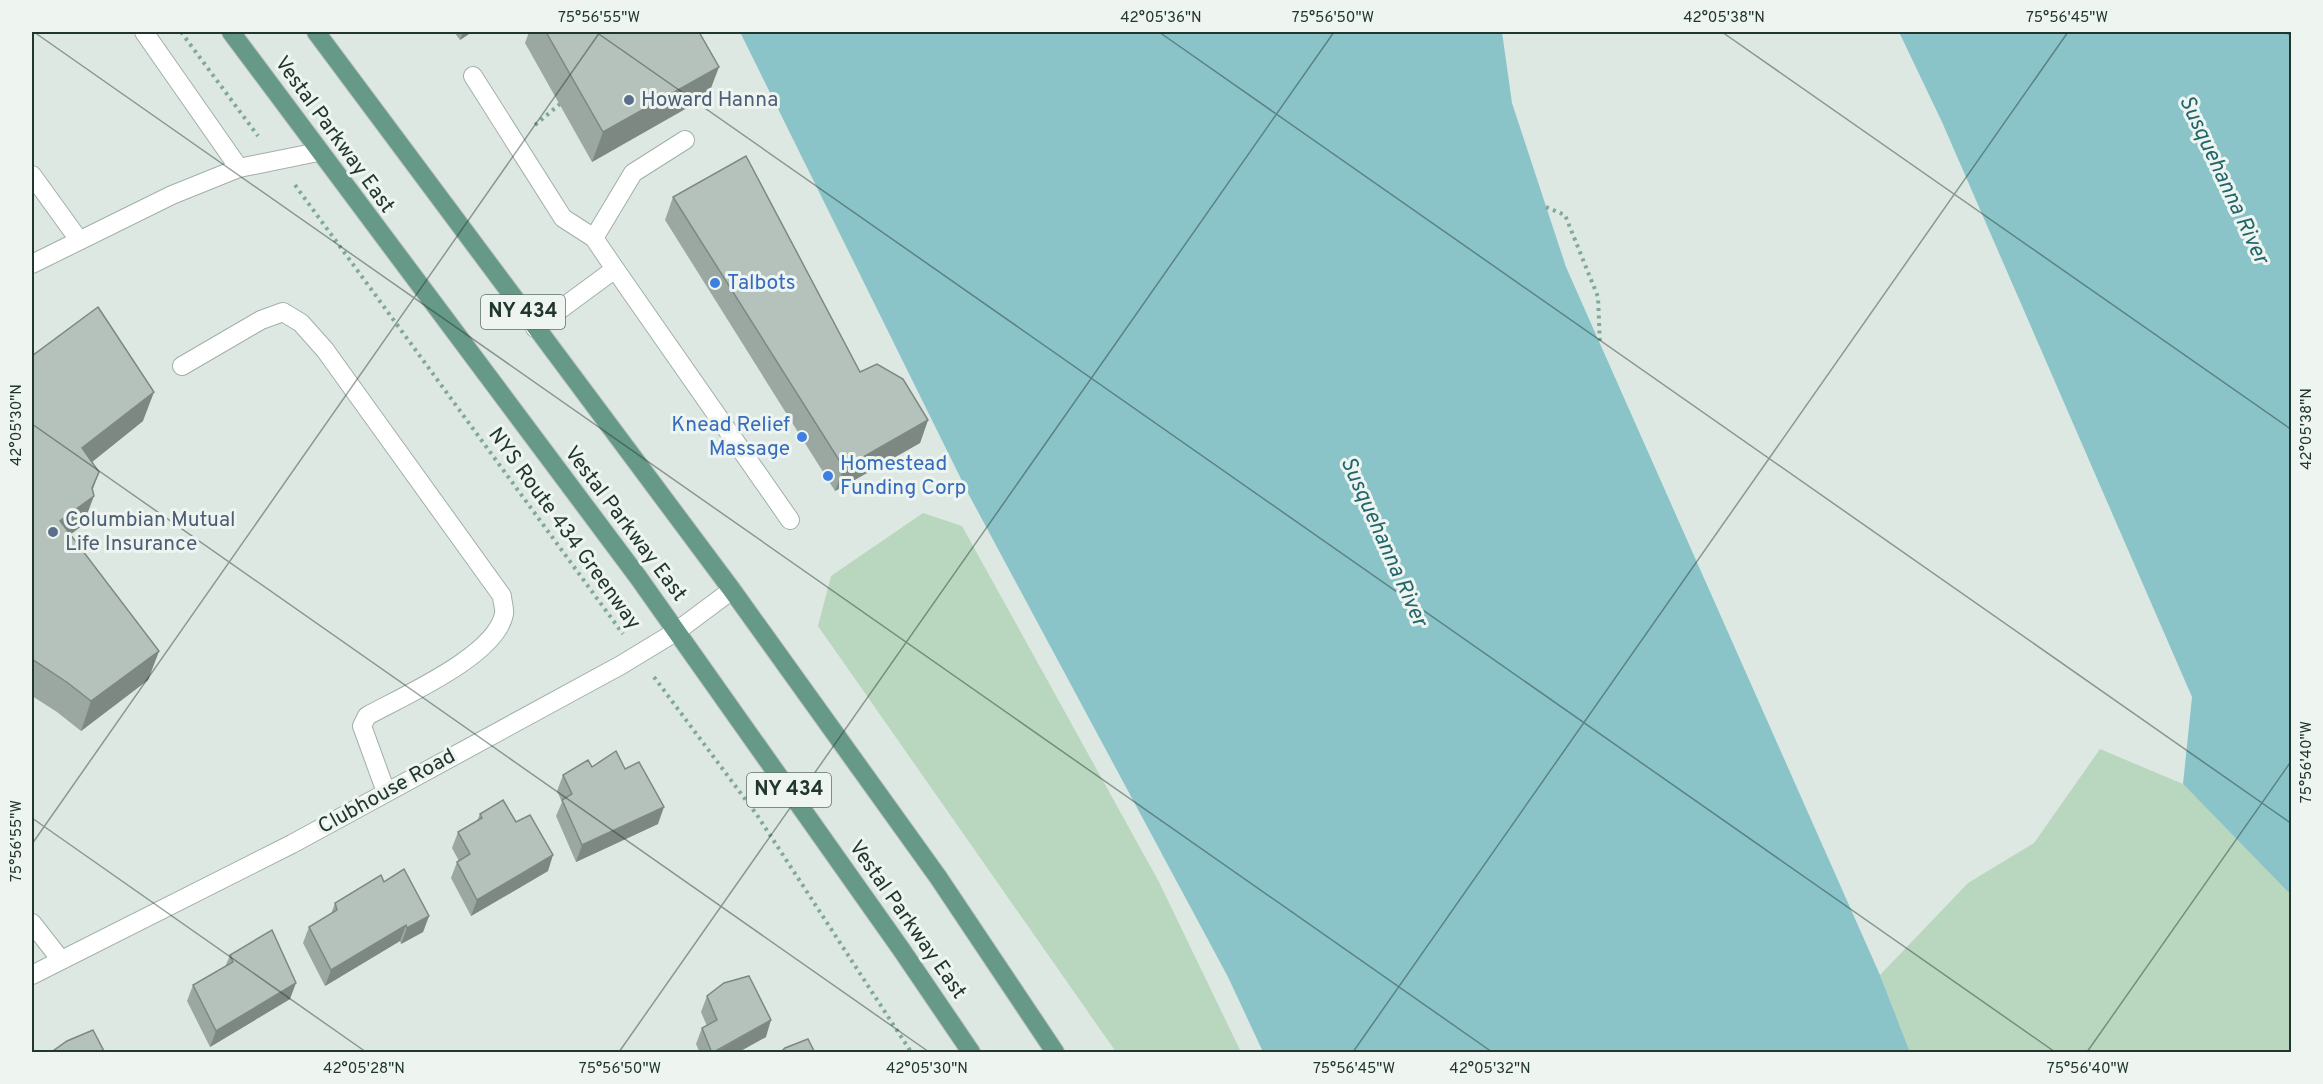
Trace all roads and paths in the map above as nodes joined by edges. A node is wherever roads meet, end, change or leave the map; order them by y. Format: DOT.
graph roads {
  1 [pos="144,32"];
  2 [pos="181,32"];
  3 [pos="231,32"];
  4 [pos="316,32"];
  5 [pos="472,76"];
  6 [pos="685,140"];
  7 [pos="318,152"];
  8 [pos="277,162"];
  9 [pos="239,168"];
  10 [pos="32,175"];
  11 [pos="1546,207"];
  12 [pos="594,238"];
  13 [pos="79,240"];
  14 [pos="32,264"];
  15 [pos="615,269"];
  16 [pos="535,328"];
  17 [pos="1600,345"];
  18 [pos="182,366"];
  19 [pos="790,520"];
  20 [pos="732,590"];
  21 [pos="677,631"];
  22 [pos="637,654"];
  23 [pos="386,792"];
  24 [pos="32,923"];
  25 [pos="61,960"];
  26 [pos="32,975"];
  27 [pos="911,1053"];
  28 [pos="970,1053"];
  29 [pos="1055,1053"];
  1 -- 9 [label="street"];
  2 -- 8 [label="path, NYS Route 434 Greenway"];
  3 -- 7 [label="main road, Vestal Parkway East / NY 434"];
  4 -- 16 [label="main road, NY 434"];
  5 -- 12 [label="street"];
  6 -- 12 [label="street"];
  7 -- 8 [label="street"];
  7 -- 21 [label="main road, Vestal Parkway East / NY 434"];
  8 -- 9 [label="street"];
  8 -- 22 [label="path, NYS Route 434 Greenway"];
  9 -- 13 [label="street"];
  10 -- 13 [label="street"];
  11 -- 17 [label="path"];
  12 -- 15 [label="street"];
  13 -- 14 [label="street"];
  15 -- 16 [label="street"];
  15 -- 19 [label="street"];
  16 -- 20 [label="main road, NY 434"];
  18 -- 23 [label="street"];
  20 -- 21 [label="street, Clubhouse Road"];
  20 -- 29 [label="main road, NY 434"];
  21 -- 22 [label="street, Clubhouse Road"];
  21 -- 28 [label="main road, Vestal Parkway East / NY 434"];
  22 -- 23 [label="street, Clubhouse Road"];
  22 -- 27 [label="path, NYS Route 434 Greenway"];
  23 -- 25 [label="street, Clubhouse Road"];
  24 -- 25 [label="street"];
  25 -- 26 [label="street, Clubhouse Road"];
}
